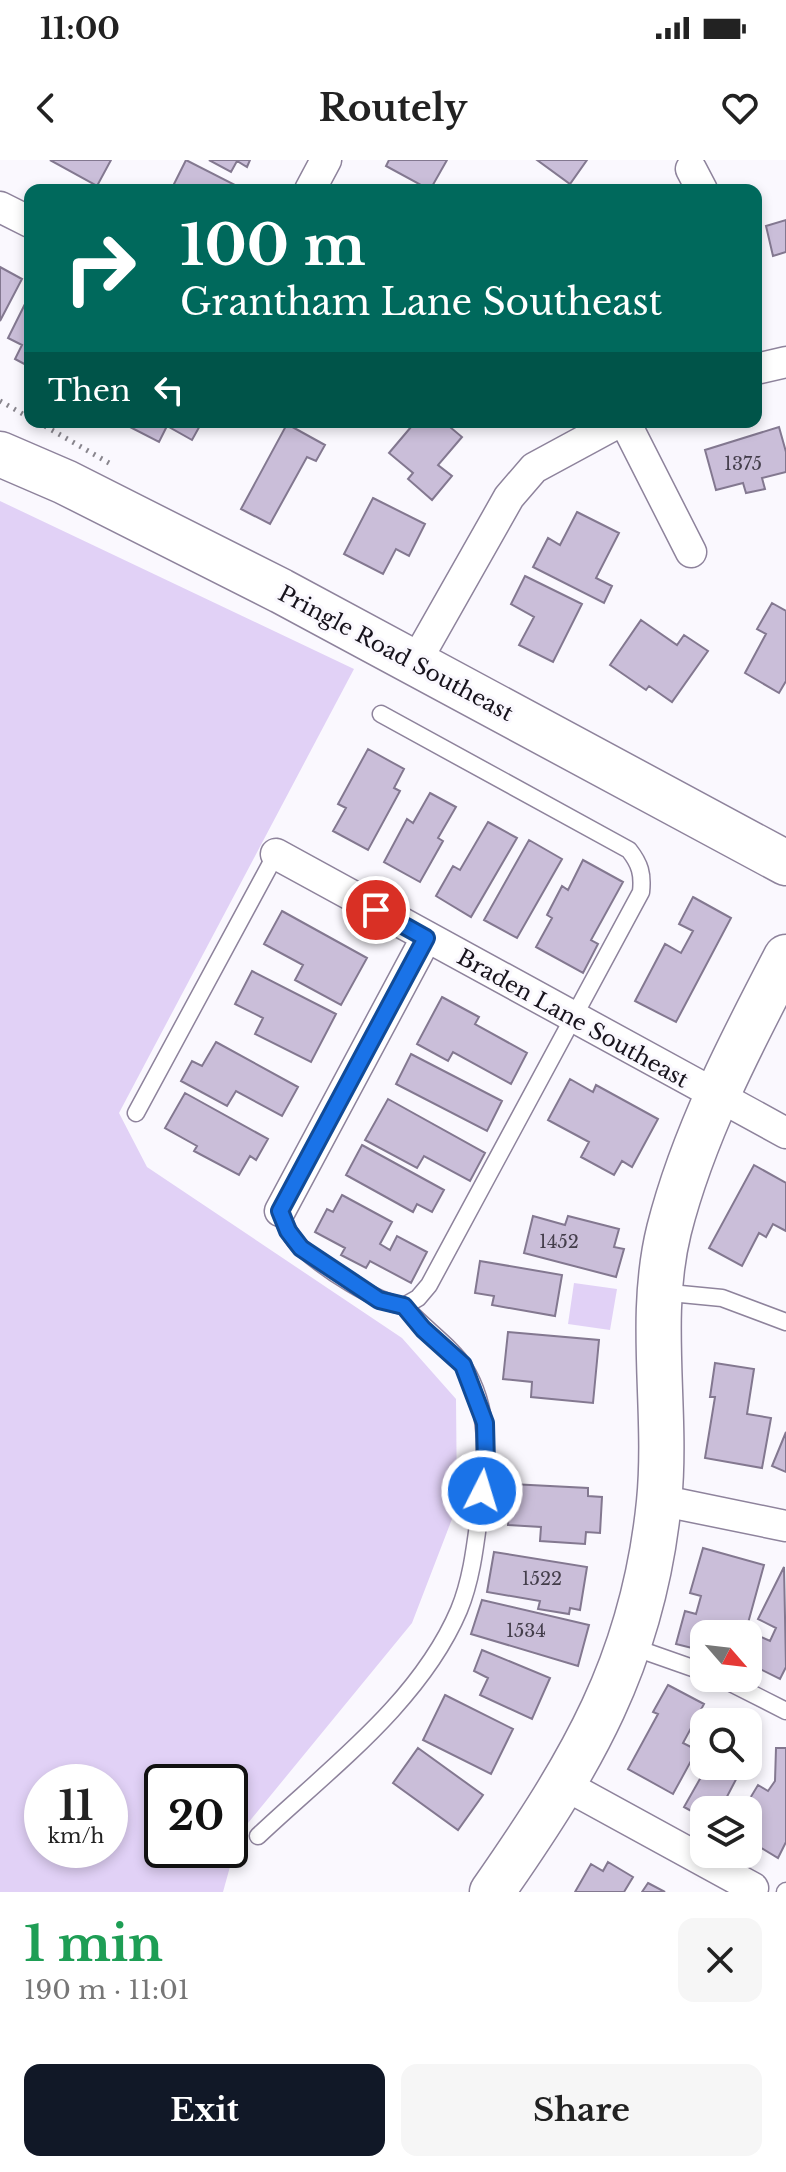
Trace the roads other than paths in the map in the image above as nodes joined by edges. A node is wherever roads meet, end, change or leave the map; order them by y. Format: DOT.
graph roads {
  1 [pos="326,160"];
  2 [pos="313,184"];
  3 [pos="0,207"];
  4 [pos="24,219"];
  5 [pos="786,362"];
  6 [pos="762,368"];
  7 [pos="611,428"];
  8 [pos="625,428"];
  9 [pos="0,454"];
  10 [pos="691,552"];
  11 [pos="415,663"];
  12 [pos="381,714"];
  13 [pos="276,854"];
  14 [pos="786,863"];
  15 [pos="426,938"];
  16 [pos="786,957"];
  17 [pos="574,1019"];
  18 [pos="718,1097"];
  19 [pos="136,1113"];
  20 [pos="786,1133"];
  21 [pos="280,1211"];
  22 [pos="658,1292"];
  23 [pos="404,1306"];
  24 [pos="786,1322"];
  25 [pos="659,1500"];
  26 [pos="786,1526"];
  27 [pos="629,1646"];
  28 [pos="690,1667"];
  29 [pos="749,1692"];
  30 [pos="786,1711"];
  31 [pos="565,1785"];
  32 [pos="258,1836"];
  33 [pos="756,1890"];
  34 [pos="492,1892"];
  1 -- 2 [label="street"];
  3 -- 4 [label="street"];
  5 -- 6 [label="street"];
  7 -- 11 [label="street"];
  8 -- 10 [label="street"];
  9 -- 11 [label="street, Pringle Road Southeast"];
  11 -- 14 [label="street, Pringle Road Southeast"];
  12 -- 17 [label="lane"];
  13 -- 15 [label="street, Braden Lane Southeast"];
  13 -- 19 [label="lane"];
  15 -- 17 [label="street, Braden Lane Southeast"];
  15 -- 21 [label="street"];
  16 -- 18 [label="street"];
  17 -- 18 [label="street, Braden Lane Southeast"];
  17 -- 23 [label="lane"];
  18 -- 20 [label="street, Braden Lane Southeast"];
  18 -- 22 [label="street"];
  21 -- 23 [label="lane"];
  22 -- 24 [label="lane"];
  22 -- 25 [label="street"];
  23 -- 32 [label="lane"];
  25 -- 26 [label="street"];
  25 -- 27 [label="street"];
  27 -- 28 [label="lane"];
  27 -- 31 [label="street"];
  29 -- 30 [label="lane"];
  31 -- 33 [label="street"];
  31 -- 34 [label="street"];
}
